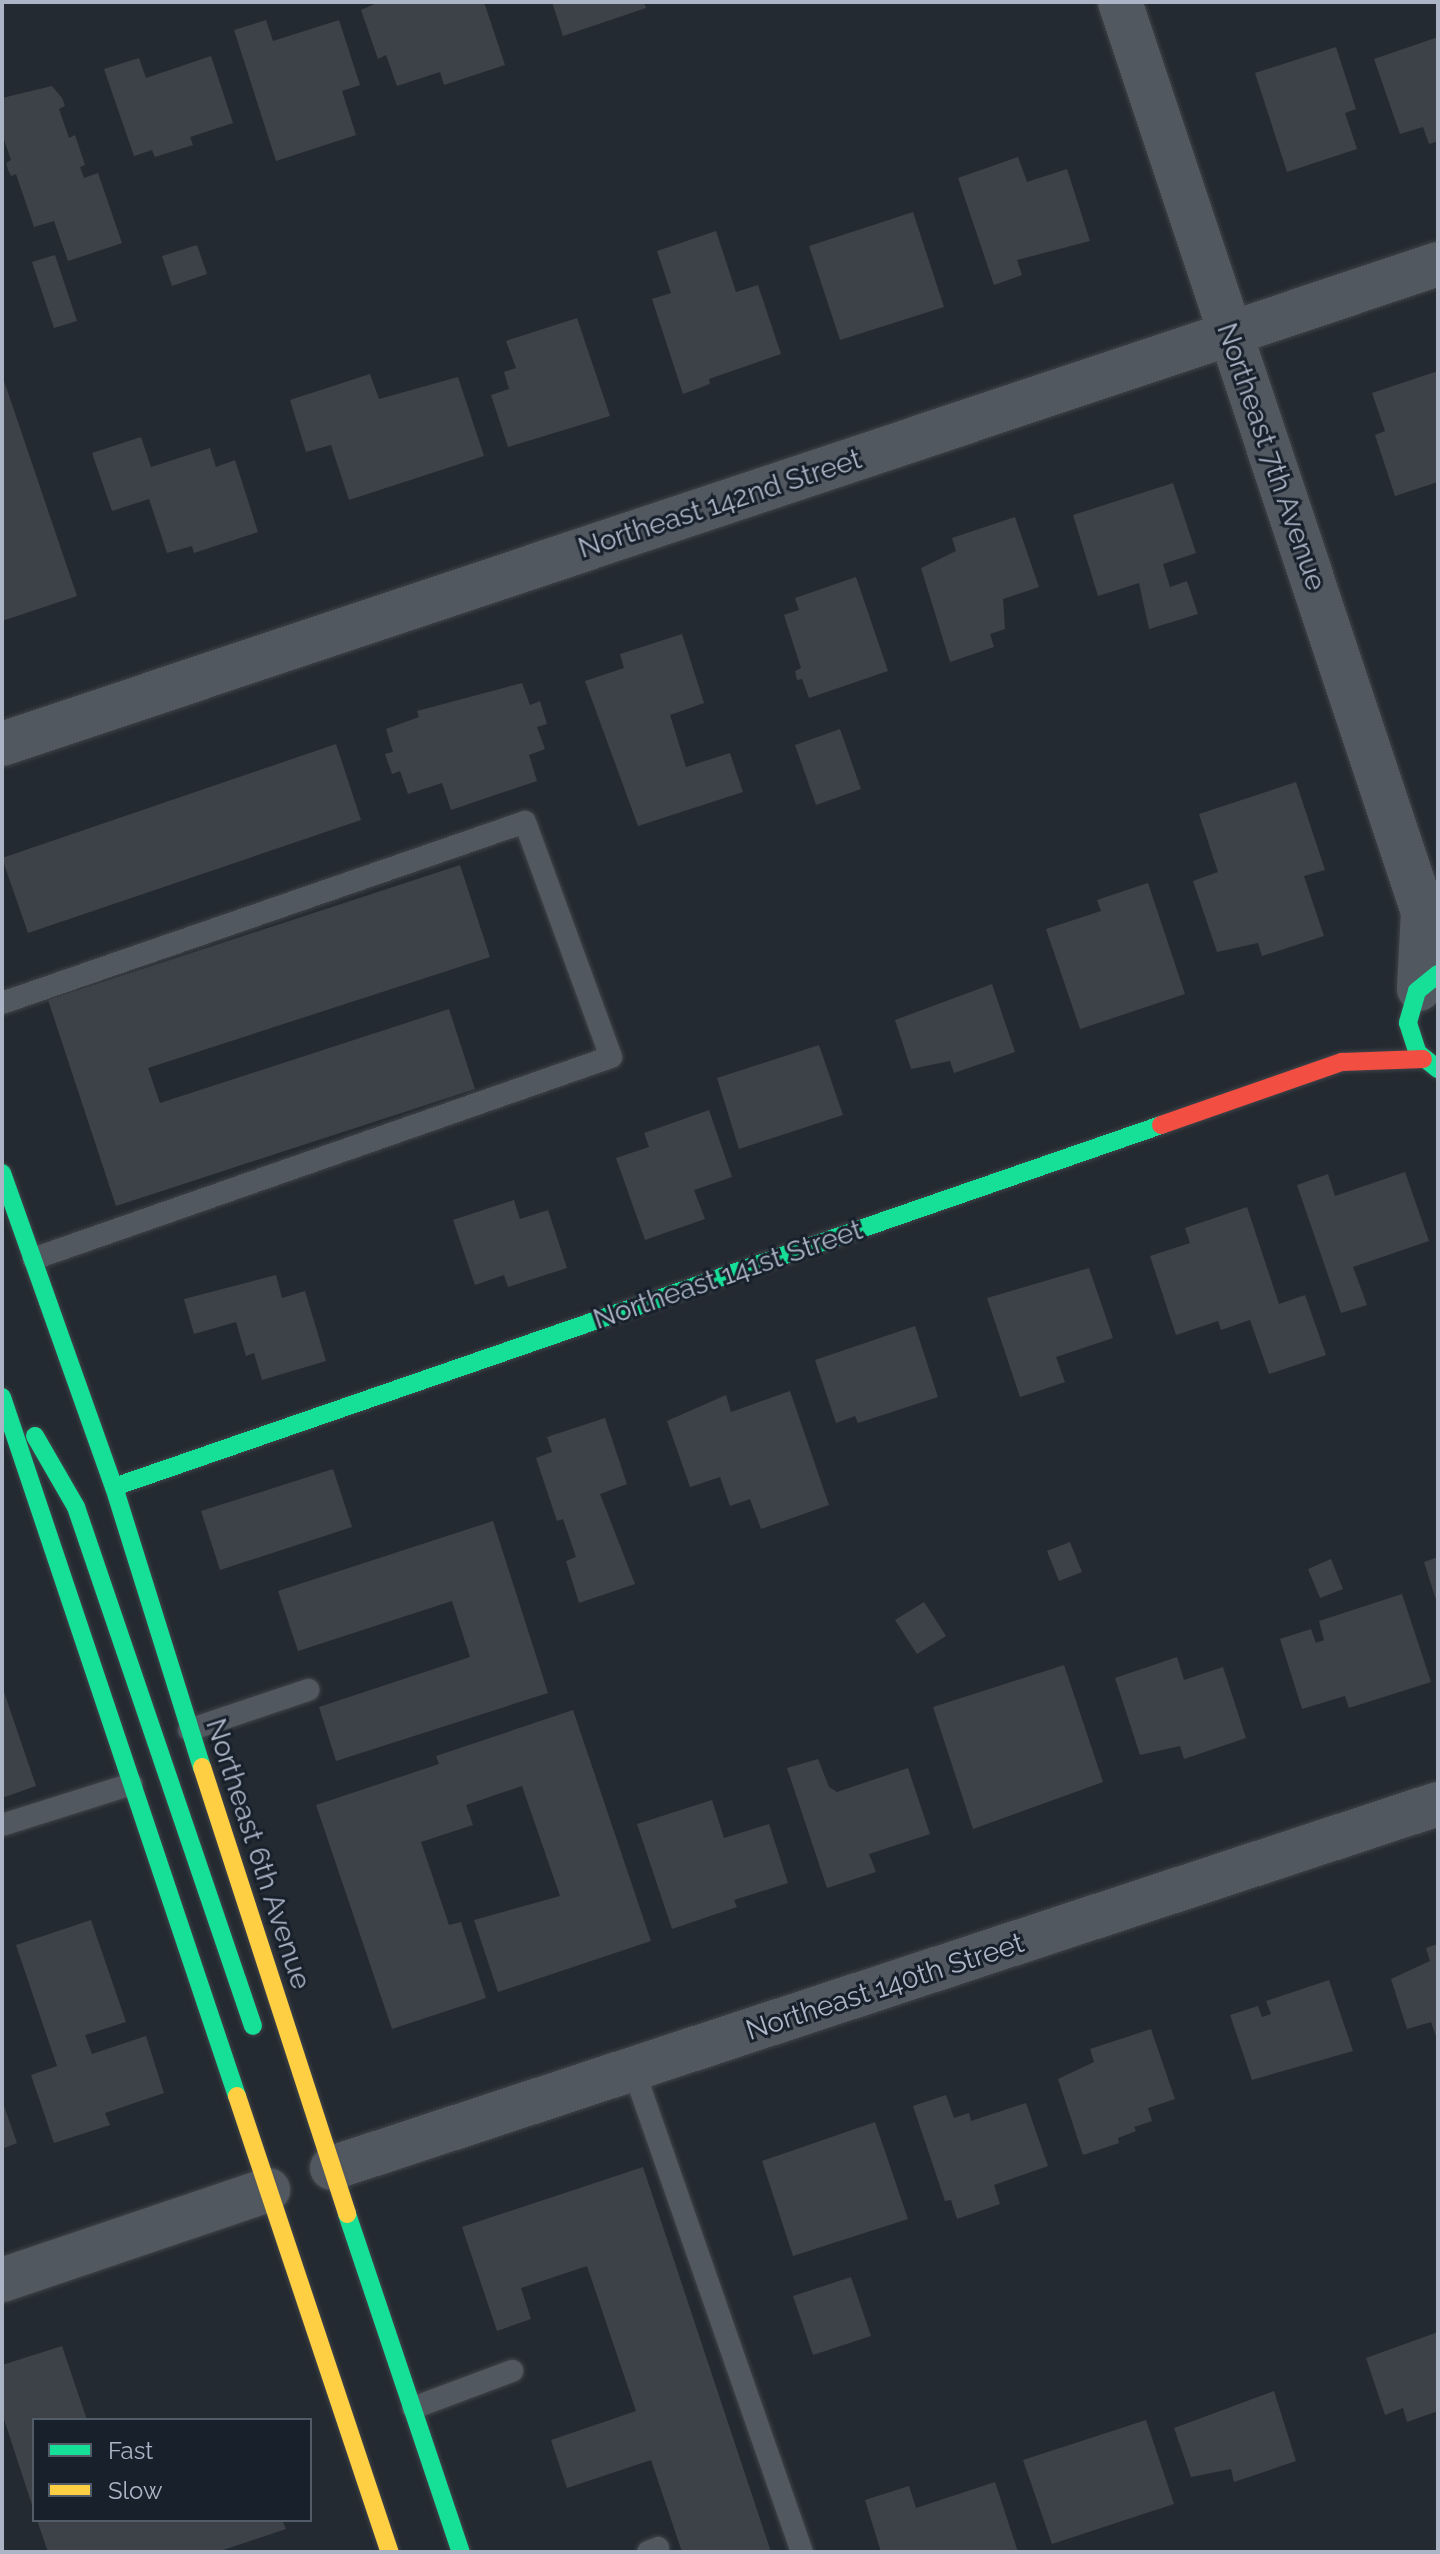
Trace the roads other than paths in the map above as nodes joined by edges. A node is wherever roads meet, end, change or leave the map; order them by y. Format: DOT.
graph roads {
  1 [pos="1120,2"];
  2 [pos="1438,264"];
  3 [pos="1230,333"];
  4 [pos="2,744"];
  5 [pos="1431,922"];
  6 [pos="1422,991"];
  7 [pos="2,1003"];
  8 [pos="1342,1062"];
  9 [pos="1431,1064"];
  10 [pos="2,1173"];
  11 [pos="33,1259"];
  12 [pos="5,1416"];
  13 [pos="114,1487"];
  14 [pos="308,1690"];
  15 [pos="189,1730"];
  16 [pos="132,1784"];
  17 [pos="1438,1804"];
  18 [pos="2,1825"];
  19 [pos="261,2039"];
  20 [pos="634,2071"];
  21 [pos="281,2072"];
  22 [pos="312,2110"];
  23 [pos="332,2168"];
  24 [pos="268,2190"];
  25 [pos="2,2280"];
  26 [pos="512,2371"];
  27 [pos="413,2408"];
  28 [pos="390,2552"];
  29 [pos="461,2552"];
  30 [pos="802,2552"];
  1 -- 3 [label="street, Northeast 7th Avenue"];
  2 -- 3 [label="street, Northeast 142nd Street"];
  3 -- 4 [label="street, Northeast 142nd Street"];
  3 -- 5 [label="street, Northeast 7th Avenue"];
  5 -- 6 [label="street, Northeast 7th Avenue"];
  6 -- 8 [label="main road, Northeast 141st Street"];
  6 -- 9 [label="main road"];
  7 -- 11 [label="lane"];
  8 -- 9 [label="main road, Northeast 141st Street"];
  8 -- 13 [label="main road, Northeast 141st Street"];
  10 -- 11 [label="main road, Northeast 6th Avenue"];
  11 -- 13 [label="main road, Northeast 6th Avenue"];
  12 -- 16 [label="main road"];
  12 -- 19 [label="main road"];
  13 -- 15 [label="main road, Northeast 6th Avenue"];
  14 -- 15 [label="lane"];
  15 -- 22 [label="main road, Northeast 6th Avenue"];
  16 -- 18 [label="lane"];
  16 -- 24 [label="main road"];
  17 -- 20 [label="street, Northeast 140th Street"];
  20 -- 23 [label="street, Northeast 140th Street"];
  20 -- 30 [label="lane"];
  21 -- 22 [label="main road"];
  22 -- 23 [label="main road, Northeast 6th Avenue"];
  23 -- 27 [label="main road, Northeast 6th Avenue"];
  24 -- 25 [label="street"];
  24 -- 28 [label="main road"];
  26 -- 27 [label="lane"];
  27 -- 29 [label="main road, Northeast 6th Avenue"];
}
